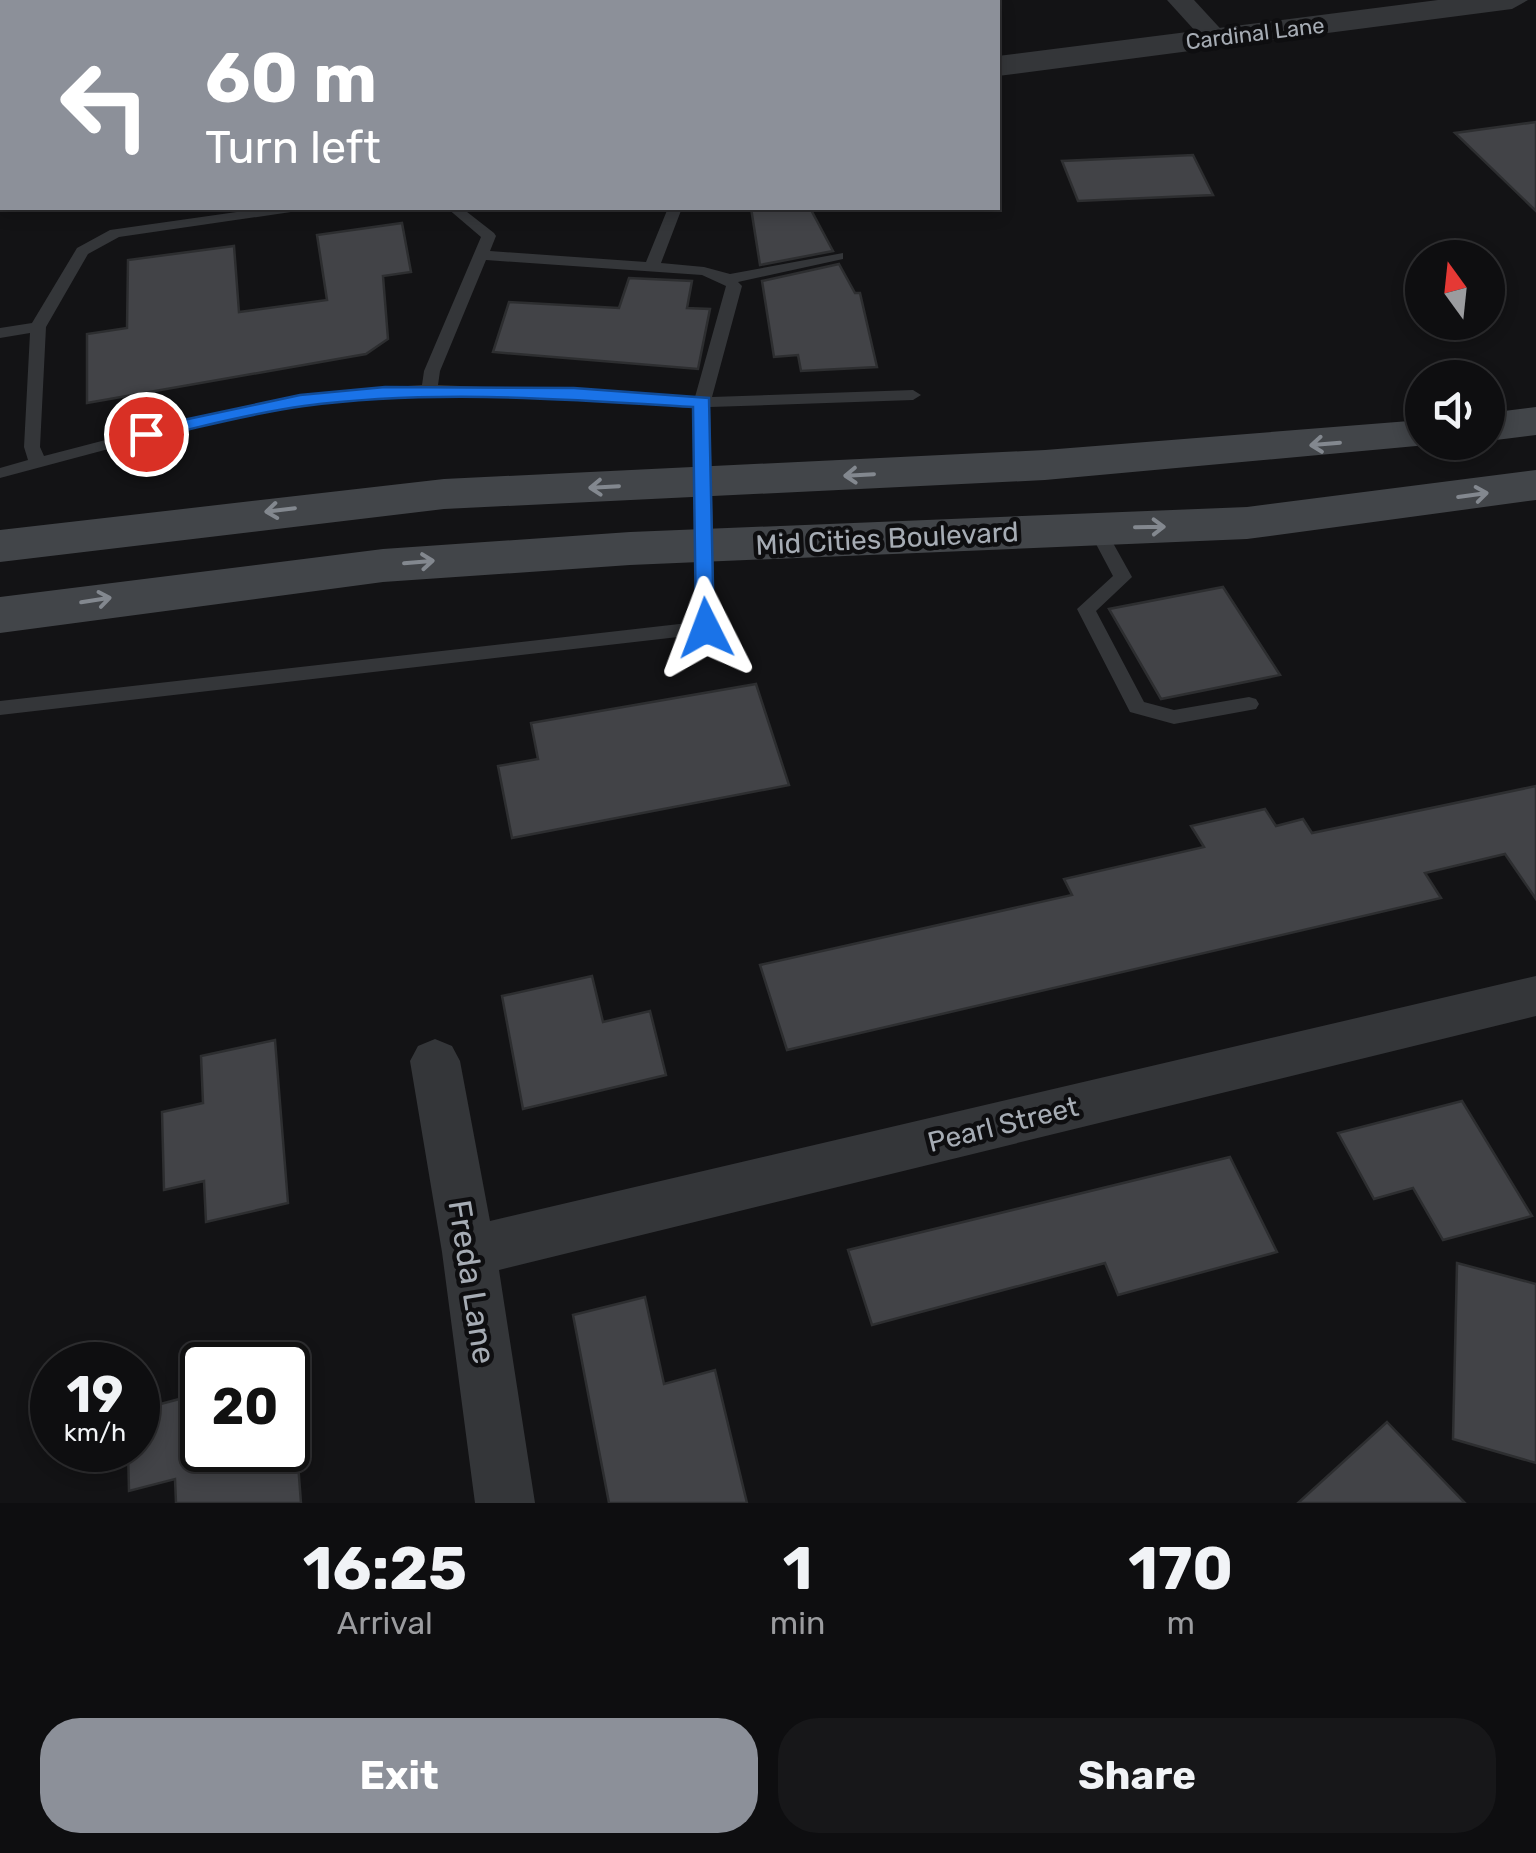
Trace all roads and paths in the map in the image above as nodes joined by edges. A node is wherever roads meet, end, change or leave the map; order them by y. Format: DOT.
graph roads {
  1 [pos="1180,0"];
  2 [pos="1512,0"];
  3 [pos="1216,38"];
  4 [pos="1000,66"];
  5 [pos="277,210"];
  6 [pos="456,210"];
  7 [pos="673,210"];
  8 [pos="482,255"];
  9 [pos="838,256"];
  10 [pos="652,268"];
  11 [pos="729,279"];
  12 [pos="38,327"];
  13 [pos="0,333"];
  14 [pos="429,390"];
  15 [pos="913,394"];
  16 [pos="702,402"];
  17 [pos="1536,421"];
  18 [pos="1505,425"];
  19 [pos="1405,435"];
  20 [pos="38,463"];
  21 [pos="0,473"];
  22 [pos="701,482"];
  23 [pos="1536,486"];
  24 [pos="1096,529"];
  25 [pos="0,546"];
  26 [pos="703,547"];
  27 [pos="0,615"];
  28 [pos="1249,704"];
  29 [pos="0,708"];
  30 [pos="1536,996"];
  31 [pos="435,1062"];
  32 [pos="469,1252"];
  33 [pos="504,1503"];
  1 -- 3 [label="street"];
  2 -- 3 [label="street, Cardinal Lane"];
  3 -- 4 [label="street, Cardinal Lane"];
  5 -- 12 [label="lane"];
  6 -- 8 [label="lane"];
  7 -- 10 [label="lane"];
  8 -- 10 [label="lane"];
  8 -- 14 [label="lane"];
  9 -- 11 [label="lane"];
  10 -- 11 [label="lane"];
  11 -- 16 [label="lane"];
  12 -- 13 [label="lane"];
  12 -- 20 [label="lane"];
  14 -- 16 [label="lane"];
  14 -- 20 [label="lane"];
  15 -- 16 [label="lane"];
  16 -- 22 [label="lane"];
  17 -- 18 [label="main road"];
  19 -- 22 [label="main road, one-way"];
  20 -- 21 [label="lane"];
  22 -- 25 [label="main road, one-way"];
  22 -- 26 [label="lane"];
  24 -- 23 [label="main road, Mid Cities Boulevard, one-way"];
  24 -- 26 [label="main road, Mid Cities Boulevard"];
  24 -- 28 [label="lane"];
  27 -- 26 [label="main road, Mid Cities Boulevard, one-way"];
  26 -- 29 [label="lane"];
  30 -- 32 [label="street, Pearl Street"];
  31 -- 32 [label="street, Freda Lane"];
  32 -- 33 [label="street, Freda Lane"];
}
